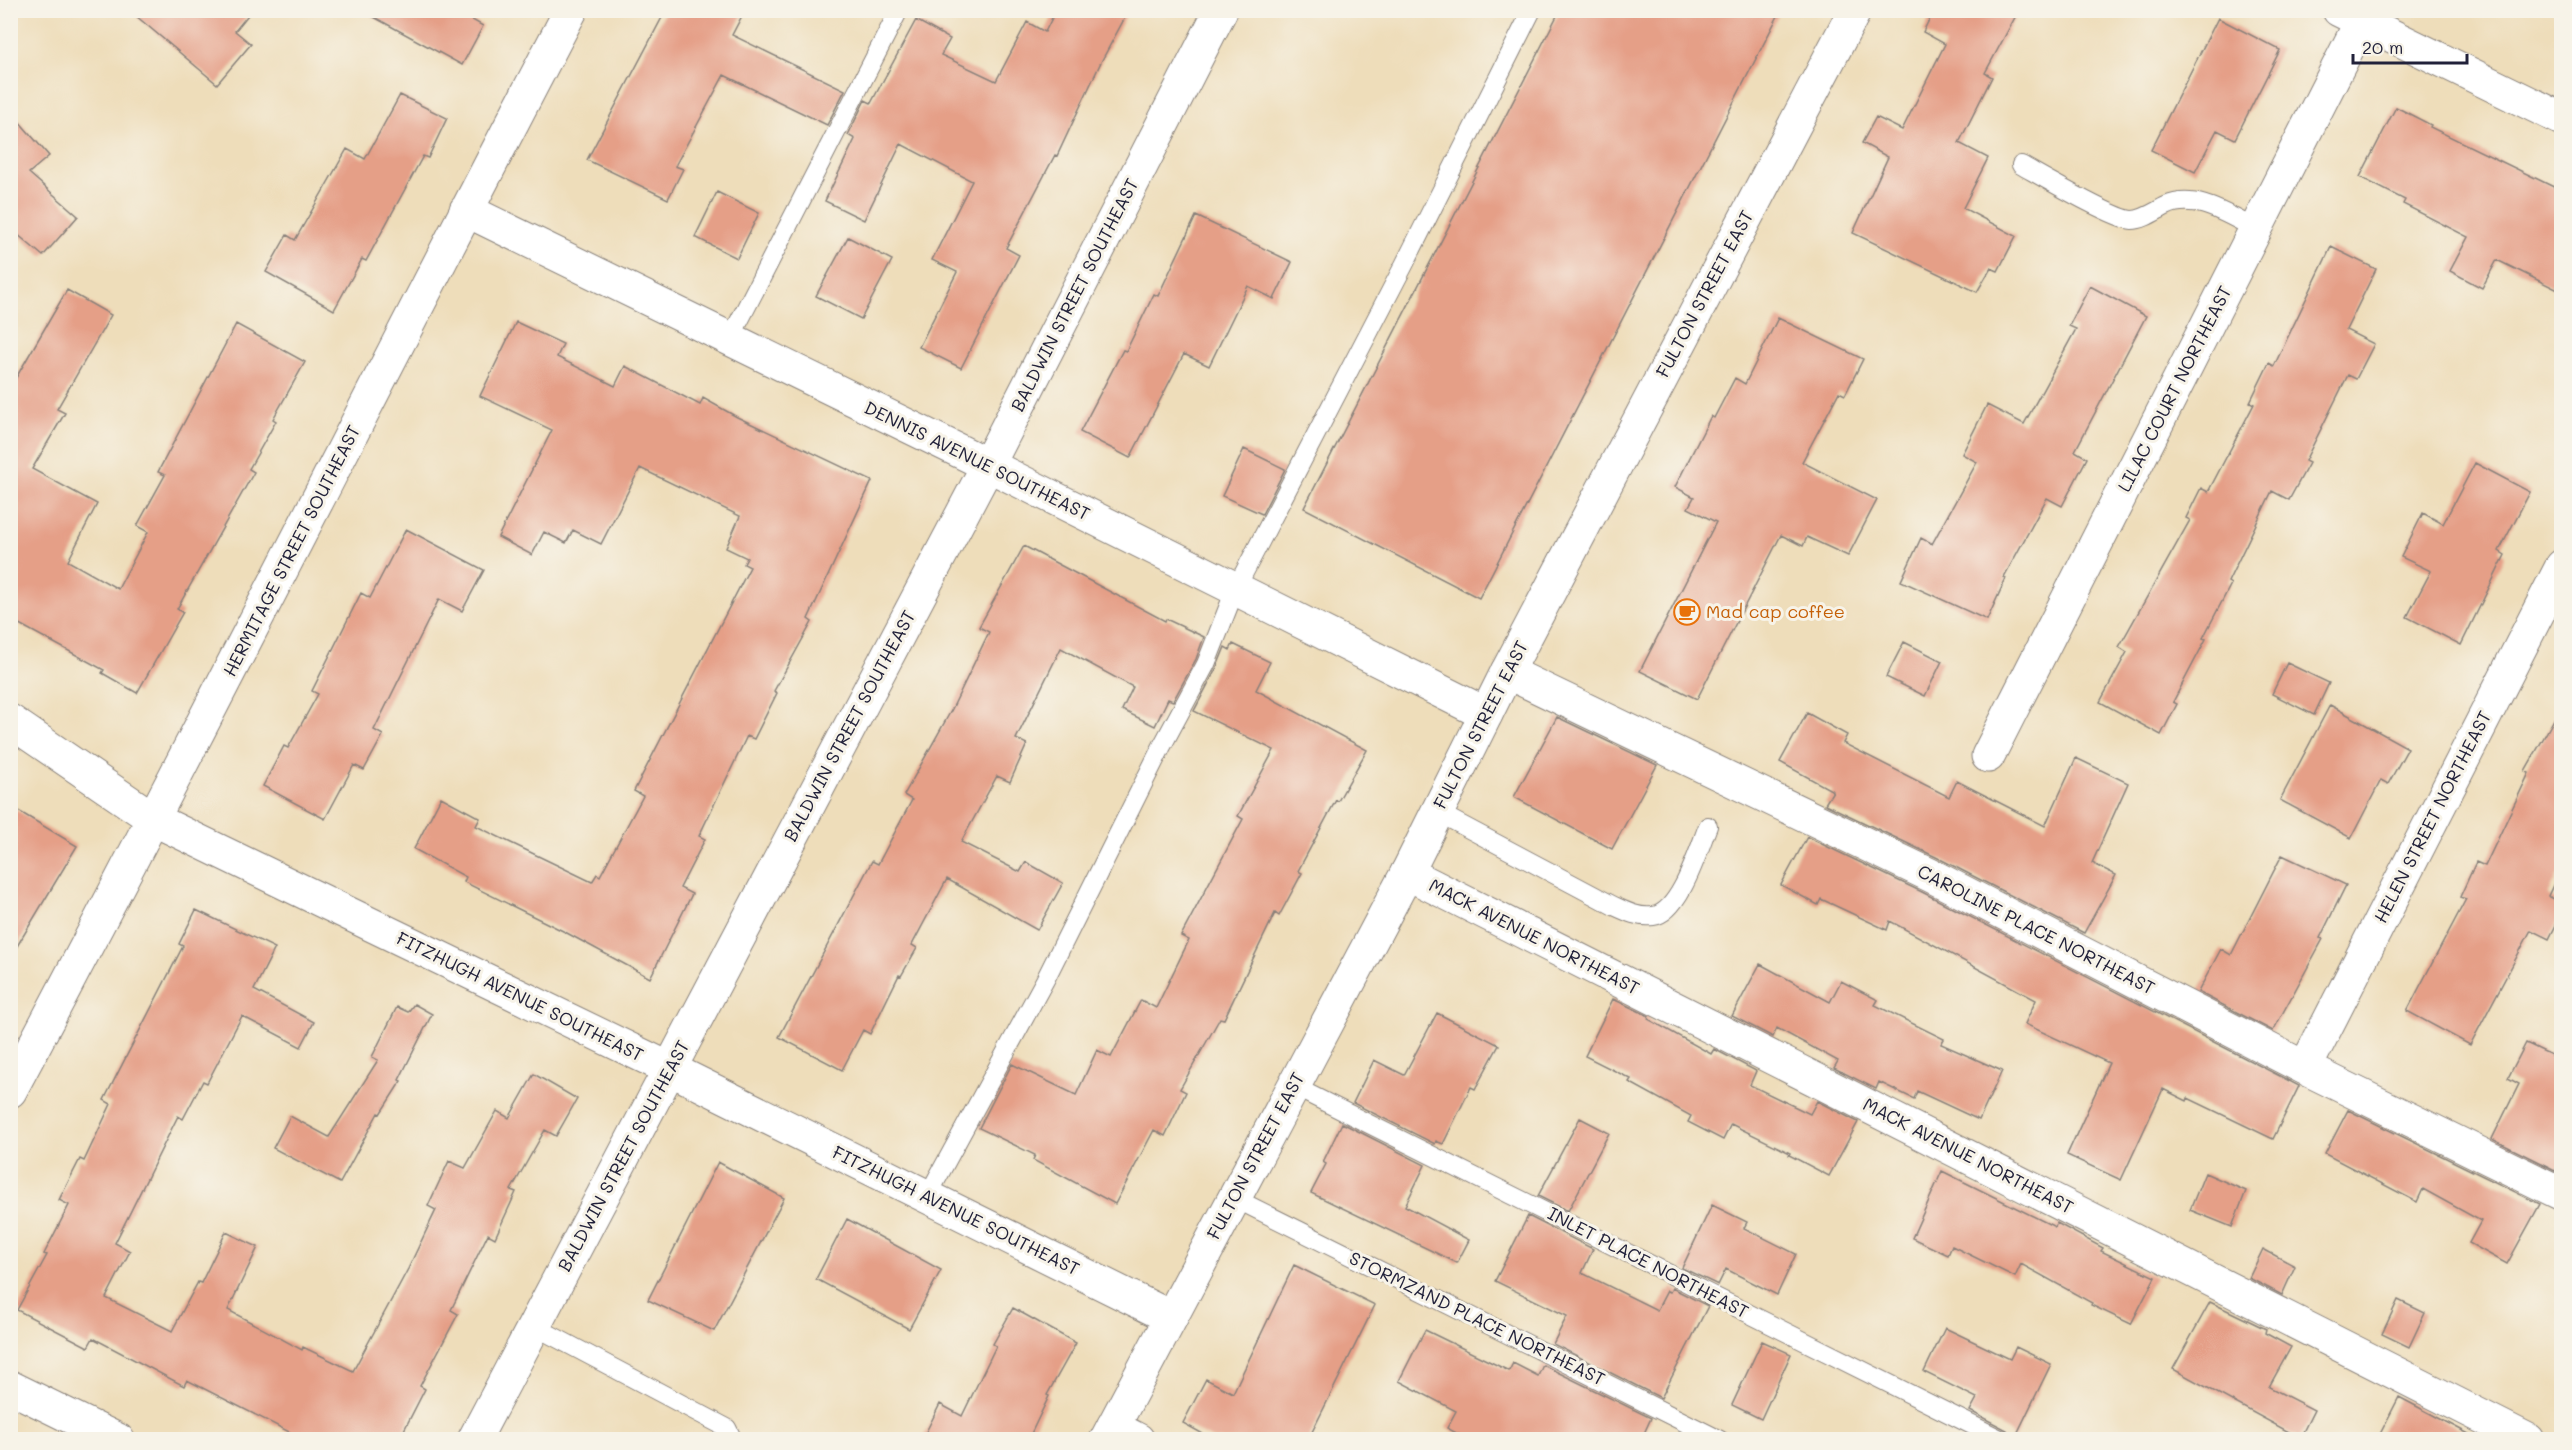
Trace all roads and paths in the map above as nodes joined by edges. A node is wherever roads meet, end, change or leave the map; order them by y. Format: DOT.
graph roads {
  1 [pos="571,10"];
  2 [pos="899,10"];
  3 [pos="1221,10"];
  4 [pos="1532,10"];
  5 [pos="1855,10"];
  6 [pos="2350,16"];
  7 [pos="2562,119"];
  8 [pos="2021,165"];
  9 [pos="466,210"];
  10 [pos="2256,230"];
  11 [pos="730,339"];
  12 [pos="988,465"];
  13 [pos="2562,566"];
  14 [pos="1234,590"];
  15 [pos="1507,672"];
  16 [pos="1486,714"];
  17 [pos="10,721"];
  18 [pos="1988,756"];
  19 [pos="1437,812"];
  20 [pos="155,820"];
  21 [pos="1708,826"];
  22 [pos="1407,873"];
  23 [pos="2305,1068"];
  24 [pos="670,1069"];
  25 [pos="1293,1086"];
  26 [pos="10,1091"];
  27 [pos="2562,1194"];
  28 [pos="927,1197"];
  29 [pos="1234,1198"];
  30 [pos="1170,1317"];
  31 [pos="534,1326"];
  32 [pos="10,1387"];
  33 [pos="1119,1435"];
  34 [pos="118,1440"];
  35 [pos="474,1440"];
  36 [pos="733,1440"];
  37 [pos="1720,1440"];
  38 [pos="2002,1440"];
  39 [pos="2528,1440"];
  1 -- 9 [label="street, HERMITAGE STREET SOUTHEAST"];
  2 -- 11 [label="lane"];
  3 -- 12 [label="street, BALDWIN STREET SOUTHEAST"];
  4 -- 14 [label="lane"];
  5 -- 15 [label="street, FULTON STREET EAST"];
  6 -- 7 [label="street"];
  6 -- 10 [label="street, LILAC COURT NORTHEAST"];
  8 -- 10 [label="lane"];
  9 -- 11 [label="street, DENNIS AVENUE SOUTHEAST"];
  9 -- 20 [label="street, HERMITAGE STREET SOUTHEAST"];
  10 -- 18 [label="street, LILAC COURT NORTHEAST"];
  11 -- 12 [label="street, DENNIS AVENUE SOUTHEAST"];
  12 -- 14 [label="street, DENNIS AVENUE SOUTHEAST"];
  12 -- 24 [label="street, BALDWIN STREET SOUTHEAST"];
  13 -- 23 [label="street, HELEN STREET NORTHEAST"];
  14 -- 16 [label="street, DENNIS AVENUE SOUTHEAST"];
  14 -- 28 [label="lane"];
  15 -- 16 [label="street, FULTON STREET EAST"];
  15 -- 23 [label="street, CAROLINE PLACE NORTHEAST"];
  16 -- 19 [label="street, FULTON STREET EAST"];
  17 -- 20 [label="street, FITZHUGH AVENUE SOUTHEAST"];
  19 -- 21 [label="lane"];
  19 -- 22 [label="street, FULTON STREET EAST"];
  20 -- 24 [label="street, FITZHUGH AVENUE SOUTHEAST"];
  20 -- 26 [label="street, HERMITAGE STREET SOUTHEAST"];
  22 -- 25 [label="street, FULTON STREET EAST"];
  22 -- 39 [label="street, MACK AVENUE NORTHEAST"];
  23 -- 27 [label="street, CAROLINE PLACE NORTHEAST"];
  24 -- 28 [label="street, FITZHUGH AVENUE SOUTHEAST"];
  24 -- 31 [label="street, BALDWIN STREET SOUTHEAST"];
  25 -- 29 [label="street, FULTON STREET EAST"];
  25 -- 38 [label="lane, INLET PLACE NORTHEAST"];
  28 -- 30 [label="street, FITZHUGH AVENUE SOUTHEAST"];
  29 -- 30 [label="street, FULTON STREET EAST"];
  29 -- 37 [label="lane, STORMZAND PLACE NORTHEAST"];
  30 -- 33 [label="street, FULTON STREET EAST"];
  31 -- 35 [label="street, BALDWIN STREET SOUTHEAST"];
  31 -- 36 [label="lane"];
  32 -- 34 [label="street"];
}
